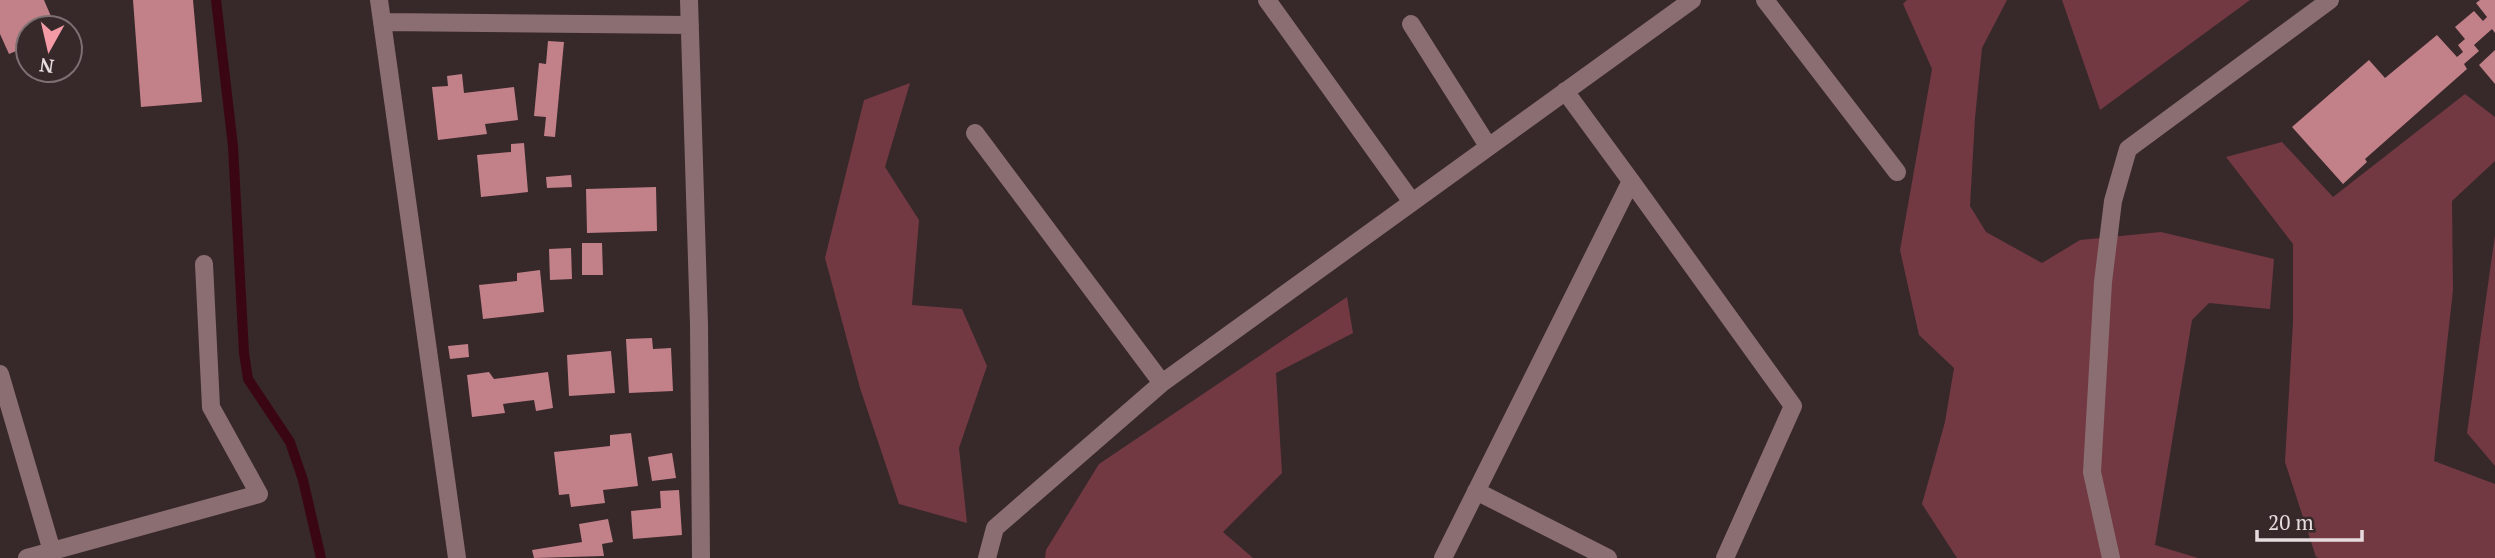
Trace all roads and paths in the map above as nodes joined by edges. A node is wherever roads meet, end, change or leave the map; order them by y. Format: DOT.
graph roads {
  1 [pos="379,0"];
  2 [pos="689,0"];
  3 [pos="1267,0"];
  4 [pos="1692,0"];
  5 [pos="1765,0"];
  6 [pos="2330,0"];
  7 [pos="382,22"];
  8 [pos="1411,24"];
  9 [pos="690,25"];
  10 [pos="1565,91"];
  11 [pos="975,133"];
  12 [pos="1488,146"];
  13 [pos="1896,172"];
  14 [pos="1631,181"];
  15 [pos="1412,202"];
  16 [pos="204,264"];
  17 [pos="0,374"];
  18 [pos="1162,383"];
  19 [pos="1476,491"];
  20 [pos="53,554"];
  21 [pos="27,558"];
  22 [pos="457,558"];
  23 [pos="701,558"];
  24 [pos="987,558"];
  25 [pos="1443,558"];
  26 [pos="1608,558"];
  27 [pos="1725,558"];
  28 [pos="2111,558"];
  1 -- 7 [label="street"];
  2 -- 9 [label="street"];
  3 -- 15 [label="street"];
  4 -- 10 [label="street"];
  5 -- 13 [label="street"];
  6 -- 28 [label="street"];
  7 -- 9 [label="street"];
  7 -- 22 [label="street"];
  8 -- 12 [label="street"];
  9 -- 23 [label="street"];
  10 -- 12 [label="street"];
  10 -- 14 [label="street"];
  11 -- 18 [label="street"];
  12 -- 15 [label="street"];
  14 -- 19 [label="street"];
  14 -- 27 [label="street"];
  15 -- 18 [label="street"];
  16 -- 20 [label="street"];
  17 -- 20 [label="street"];
  18 -- 24 [label="street"];
  19 -- 25 [label="street"];
  19 -- 26 [label="street"];
  20 -- 21 [label="street"];
}
